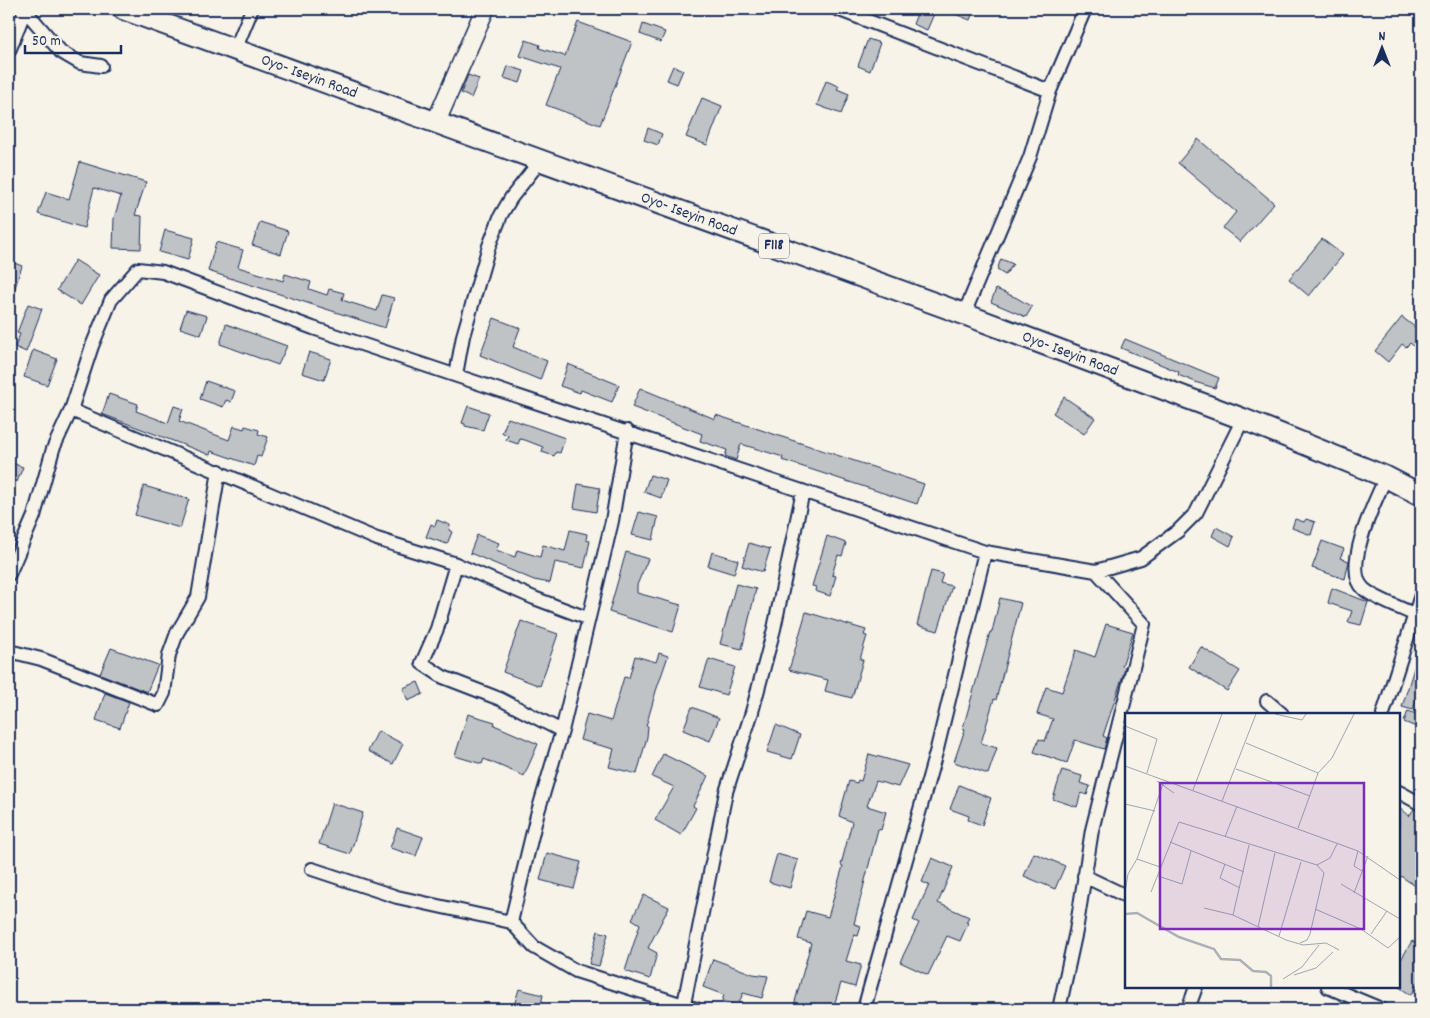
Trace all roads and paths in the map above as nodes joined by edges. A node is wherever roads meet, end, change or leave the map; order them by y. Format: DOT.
graph roads {
  1 [pos="25,9"];
  2 [pos="122,9"];
  3 [pos="252,9"];
  4 [pos="485,9"];
  5 [pos="837,9"];
  6 [pos="1085,9"];
  7 [pos="235,50"];
  8 [pos="9,51"];
  9 [pos="101,66"];
  10 [pos="1050,91"];
  11 [pos="436,122"];
  12 [pos="540,161"];
  13 [pos="964,314"];
  14 [pos="456,375"];
  15 [pos="71,410"];
  16 [pos="1243,419"];
  17 [pos="627,431"];
  18 [pos="219,471"];
  19 [pos="1386,477"];
  20 [pos="803,490"];
  21 [pos="1421,495"];
  22 [pos="984,552"];
  23 [pos="456,564"];
  24 [pos="1096,572"];
  25 [pos="9,574"];
  26 [pos="1421,595"];
  27 [pos="1416,615"];
  28 [pos="587,618"];
  29 [pos="9,651"];
  30 [pos="1267,701"];
  31 [pos="1281,713"];
  32 [pos="1383,713"];
  33 [pos="562,730"];
  34 [pos="1400,793"];
  35 [pos="1421,804"];
  36 [pos="312,869"];
  37 [pos="1084,876"];
  38 [pos="1125,896"];
  39 [pos="511,922"];
  40 [pos="1196,988"];
  41 [pos="1330,988"];
  42 [pos="690,1007"];
  43 [pos="864,1009"];
  44 [pos="1058,1009"];
  45 [pos="1188,1009"];
  46 [pos="1381,1009"];
  1 -- 8 [label="street"];
  1 -- 9 [label="street"];
  2 -- 7 [label="main road, Oyo- Iseyin Road / F118"];
  3 -- 7 [label="street"];
  4 -- 11 [label="street"];
  5 -- 10 [label="street"];
  6 -- 10 [label="street"];
  7 -- 11 [label="main road, Oyo- Iseyin Road / F118"];
  10 -- 13 [label="street"];
  11 -- 12 [label="main road, Oyo- Iseyin Road / F118"];
  12 -- 13 [label="main road, Oyo- Iseyin Road / F118"];
  12 -- 14 [label="street"];
  13 -- 16 [label="main road, Oyo- Iseyin Road / F118"];
  14 -- 15 [label="street"];
  14 -- 17 [label="street"];
  15 -- 18 [label="street"];
  15 -- 25 [label="street"];
  16 -- 19 [label="main road, Oyo- Iseyin Road / F118"];
  16 -- 24 [label="street"];
  17 -- 20 [label="street"];
  17 -- 28 [label="street"];
  18 -- 23 [label="street"];
  18 -- 29 [label="street"];
  19 -- 21 [label="main road, Oyo- Iseyin Road / F118"];
  19 -- 27 [label="street"];
  20 -- 22 [label="street"];
  20 -- 42 [label="street"];
  22 -- 24 [label="street"];
  22 -- 43 [label="street"];
  23 -- 28 [label="street"];
  23 -- 33 [label="street"];
  24 -- 37 [label="street"];
  26 -- 27 [label="street"];
  27 -- 32 [label="street"];
  28 -- 33 [label="street"];
  30 -- 31 [label="street"];
  33 -- 39 [label="street"];
  34 -- 35 [label="street"];
  36 -- 39 [label="street"];
  37 -- 38 [label="street"];
  37 -- 44 [label="street"];
  39 -- 42 [label="street"];
  40 -- 45 [label="street"];
  41 -- 46 [label="street"];
}
